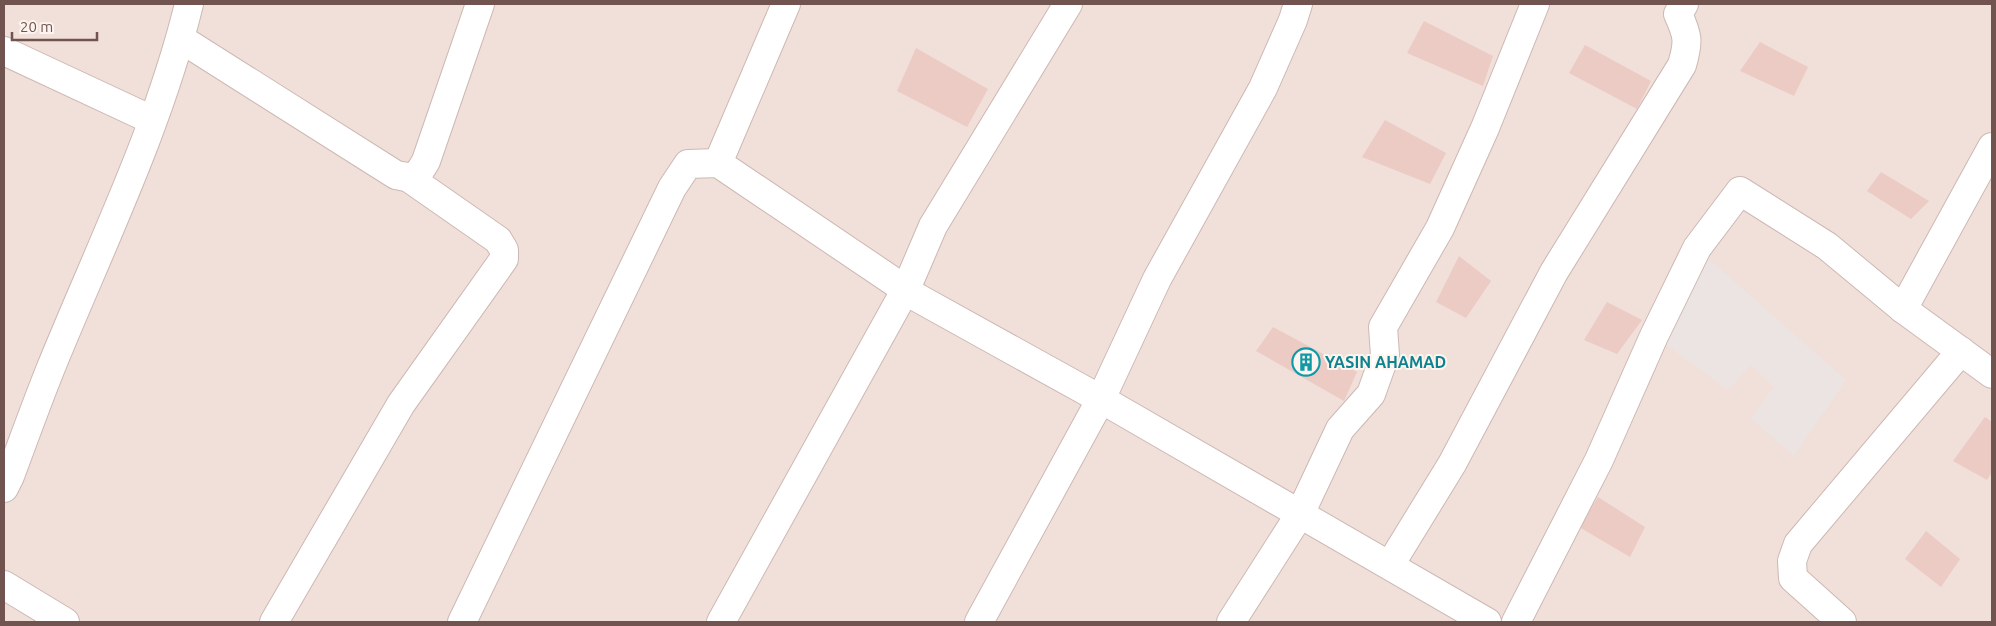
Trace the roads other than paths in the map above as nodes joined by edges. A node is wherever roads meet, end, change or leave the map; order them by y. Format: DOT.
graph roads {
  1 [pos="189,4"];
  2 [pos="480,4"];
  3 [pos="786,4"];
  4 [pos="1068,4"];
  5 [pos="1298,4"];
  6 [pos="1535,4"];
  7 [pos="1684,4"];
  8 [pos="181,39"];
  9 [pos="4,51"];
  10 [pos="152,120"];
  11 [pos="1992,147"];
  12 [pos="718,163"];
  13 [pos="409,178"];
  14 [pos="906,289"];
  15 [pos="1903,309"];
  16 [pos="1961,351"];
  17 [pos="1992,374"];
  18 [pos="1101,399"];
  19 [pos="4,488"];
  20 [pos="1300,514"];
  21 [pos="1390,566"];
  22 [pos="4,585"];
  23 [pos="65,622"];
  24 [pos="274,622"];
  25 [pos="462,622"];
  26 [pos="721,622"];
  27 [pos="979,622"];
  28 [pos="1231,622"];
  29 [pos="1487,622"];
  30 [pos="1516,622"];
  31 [pos="1842,622"];
  1 -- 8 [label="street"];
  2 -- 13 [label="street"];
  3 -- 12 [label="street"];
  4 -- 14 [label="street"];
  5 -- 18 [label="street"];
  6 -- 20 [label="street"];
  7 -- 21 [label="street"];
  8 -- 10 [label="street"];
  8 -- 13 [label="street"];
  9 -- 10 [label="street"];
  10 -- 19 [label="street"];
  11 -- 15 [label="street"];
  12 -- 14 [label="street"];
  12 -- 25 [label="street"];
  13 -- 24 [label="street"];
  14 -- 18 [label="street"];
  14 -- 26 [label="street"];
  15 -- 16 [label="street"];
  15 -- 30 [label="street"];
  16 -- 17 [label="street"];
  16 -- 31 [label="street"];
  18 -- 20 [label="street"];
  18 -- 27 [label="street"];
  20 -- 21 [label="street"];
  20 -- 28 [label="street"];
  21 -- 29 [label="street"];
  22 -- 23 [label="street"];
}
